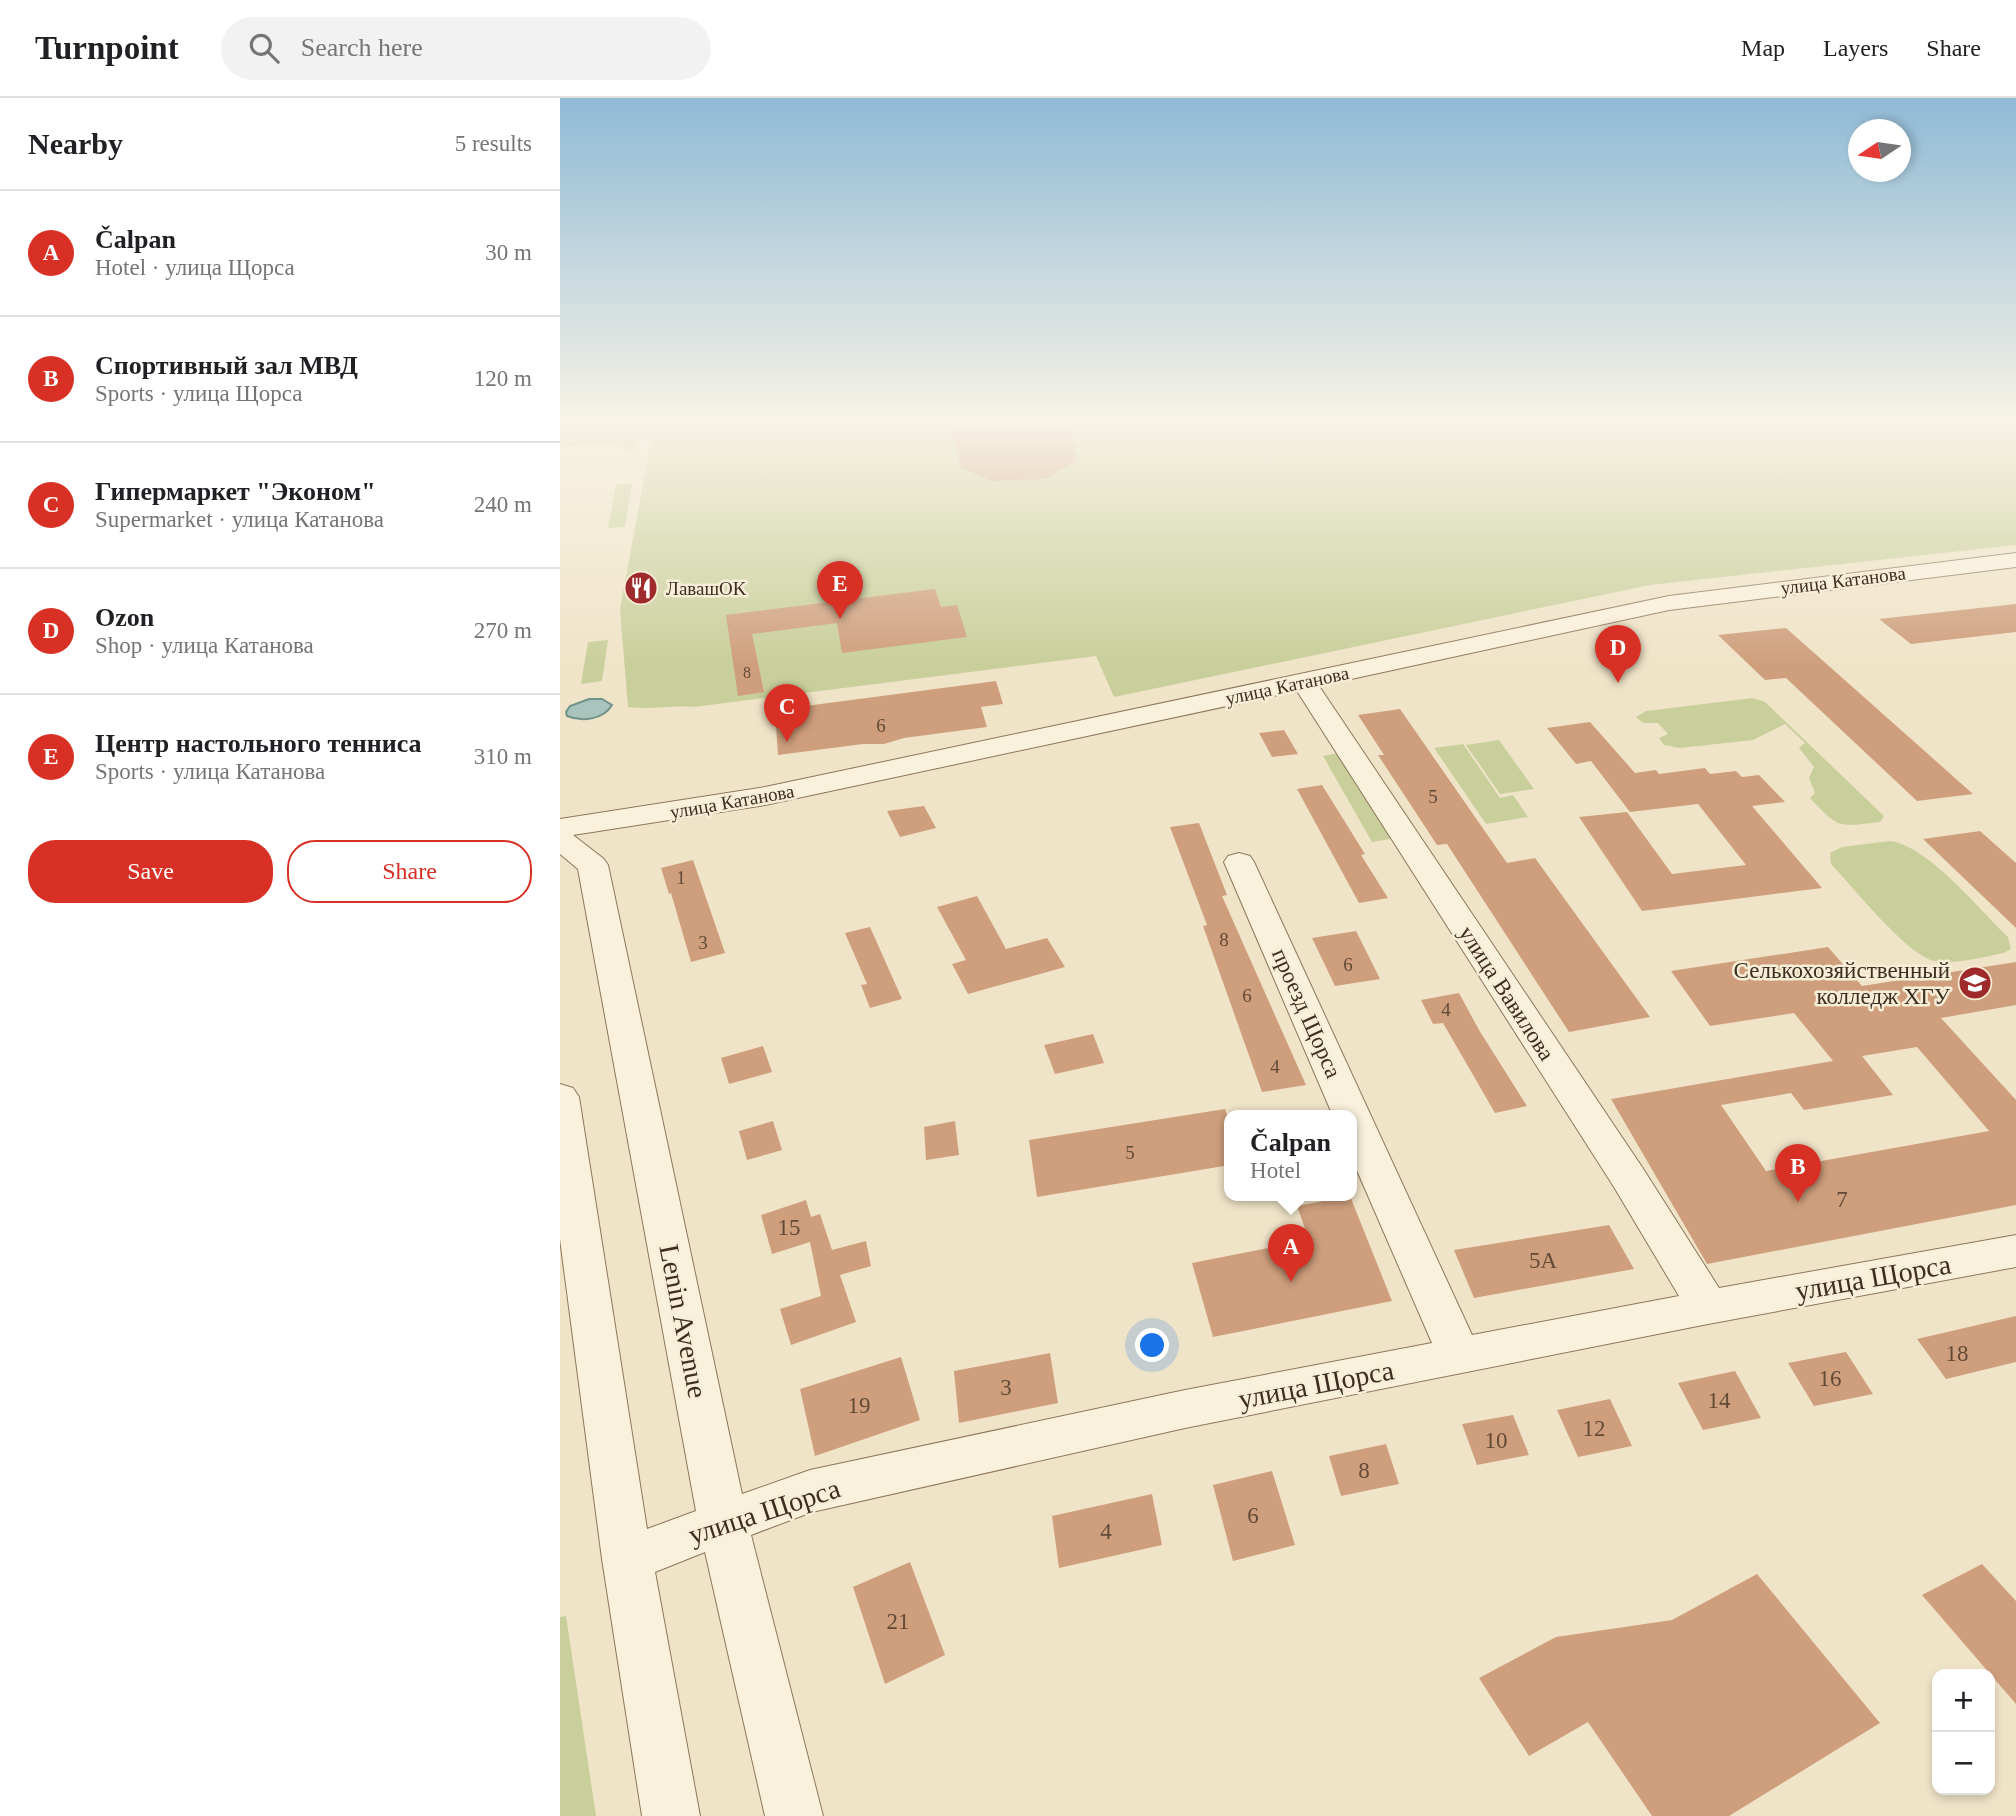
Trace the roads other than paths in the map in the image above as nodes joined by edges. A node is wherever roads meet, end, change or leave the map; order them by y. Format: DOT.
graph roads {
  1 [pos="2016,560"];
  2 [pos="1303,681"];
  3 [pos="560,828"];
  4 [pos="560,840"];
  5 [pos="1240,862"];
  6 [pos="560,1097"];
  7 [pos="1350,1110"];
  8 [pos="1357,1125"];
  9 [pos="2016,1251"];
  10 [pos="1708,1307"];
  11 [pos="1460,1357"];
  12 [pos="723,1522"];
  13 [pos="627,1559"];
  14 [pos="671,1816"];
  15 [pos="794,1816"];
  1 -- 2 [label="street, улица Катанова"];
  2 -- 3 [label="street, улица Катанова"];
  2 -- 10 [label="street, улица Вавилова"];
  4 -- 12 [label="street, Lenin Avenue"];
  5 -- 7 [label="street, проезд Щорса"];
  6 -- 13 [label="street"];
  8 -- 11 [label="street, проезд Щорса"];
  9 -- 10 [label="street, улица Щорса"];
  10 -- 11 [label="street, улица Щорса"];
  11 -- 12 [label="street, улица Щорса"];
  12 -- 13 [label="street, улица Щорса"];
  12 -- 15 [label="street, Lenin Avenue"];
  13 -- 14 [label="street"];
}
